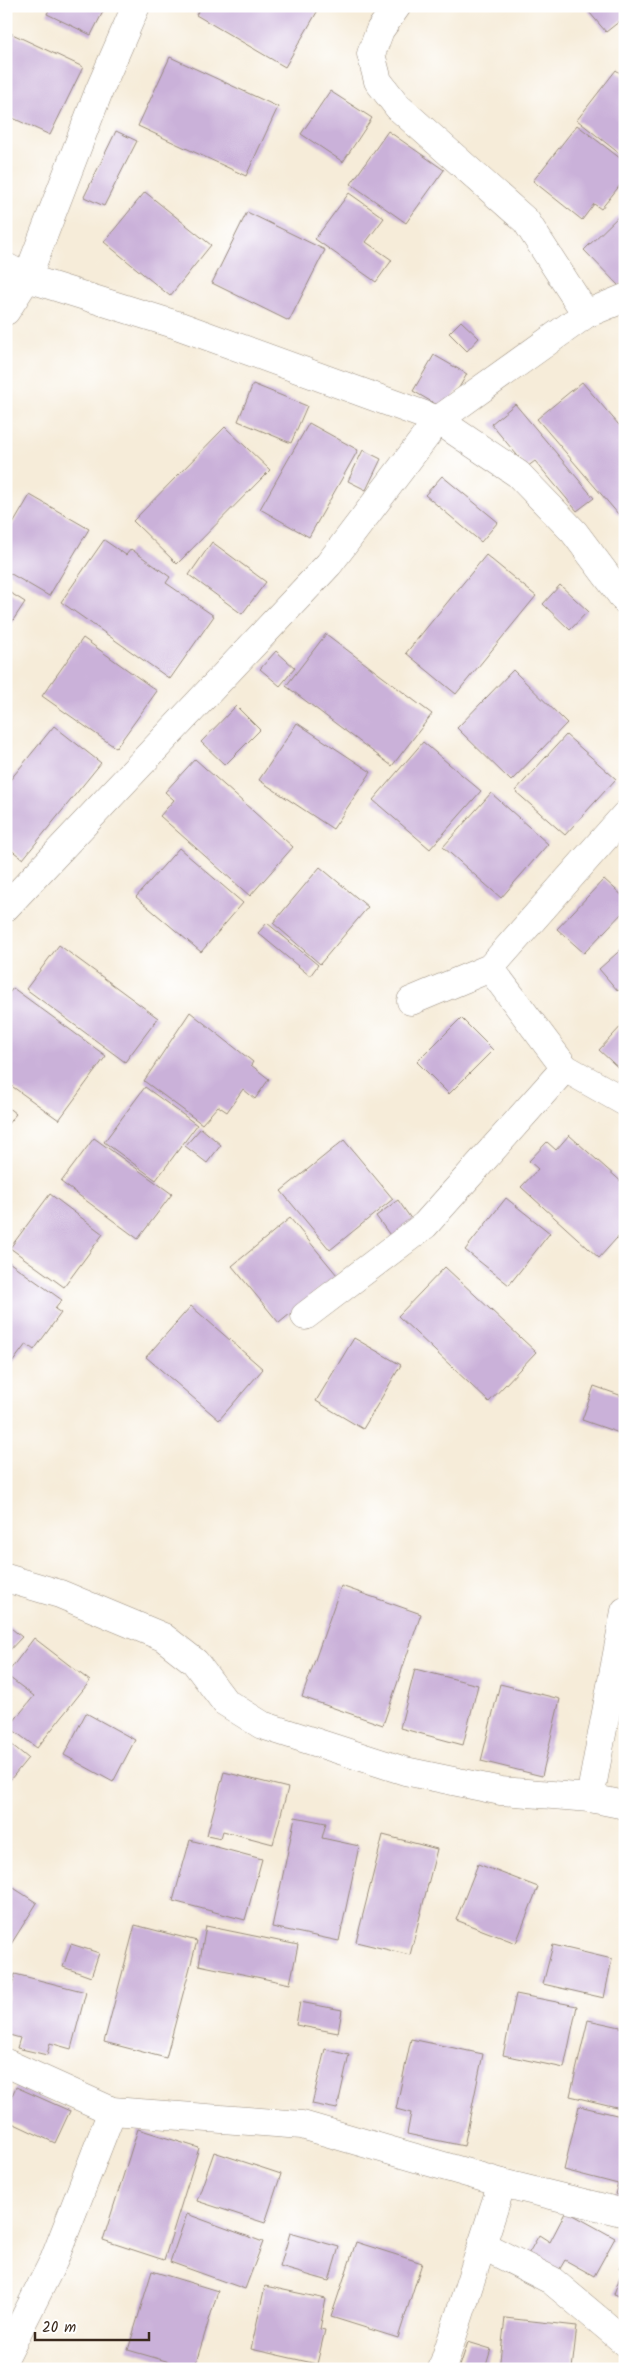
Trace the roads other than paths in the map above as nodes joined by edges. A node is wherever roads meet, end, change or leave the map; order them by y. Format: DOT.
graph roads {
  1 [pos="136,6"];
  2 [pos="397,6"];
  3 [pos="17,273"];
  4 [pos="625,298"];
  5 [pos="6,311"];
  6 [pos="586,314"];
  7 [pos="438,420"];
  8 [pos="622,591"];
  9 [pos="625,815"];
  10 [pos="6,907"];
  11 [pos="490,968"];
  12 [pos="411,1001"];
  13 [pos="565,1068"];
  14 [pos="625,1102"];
  15 [pos="305,1316"];
  16 [pos="6,1578"];
  17 [pos="625,1612"];
  18 [pos="590,1798"];
  19 [pos="625,1805"];
  20 [pos="6,2063"];
  21 [pos="112,2111"];
  22 [pos="502,2183"];
  23 [pos="625,2214"];
  24 [pos="482,2245"];
  25 [pos="625,2342"];
  26 [pos="6,2354"];
  27 [pos="442,2369"];
  1 -- 3 [label="street"];
  2 -- 6 [label="street"];
  3 -- 5 [label="street"];
  3 -- 7 [label="street"];
  4 -- 6 [label="street"];
  6 -- 7 [label="street"];
  7 -- 8 [label="street"];
  7 -- 10 [label="street"];
  9 -- 11 [label="street"];
  11 -- 12 [label="street"];
  11 -- 13 [label="street"];
  13 -- 14 [label="street"];
  13 -- 15 [label="street"];
  16 -- 18 [label="street"];
  17 -- 18 [label="street"];
  18 -- 19 [label="street"];
  20 -- 21 [label="street"];
  21 -- 22 [label="street"];
  21 -- 26 [label="street"];
  22 -- 23 [label="street"];
  22 -- 24 [label="street"];
  24 -- 25 [label="street"];
  24 -- 27 [label="street"];
}
